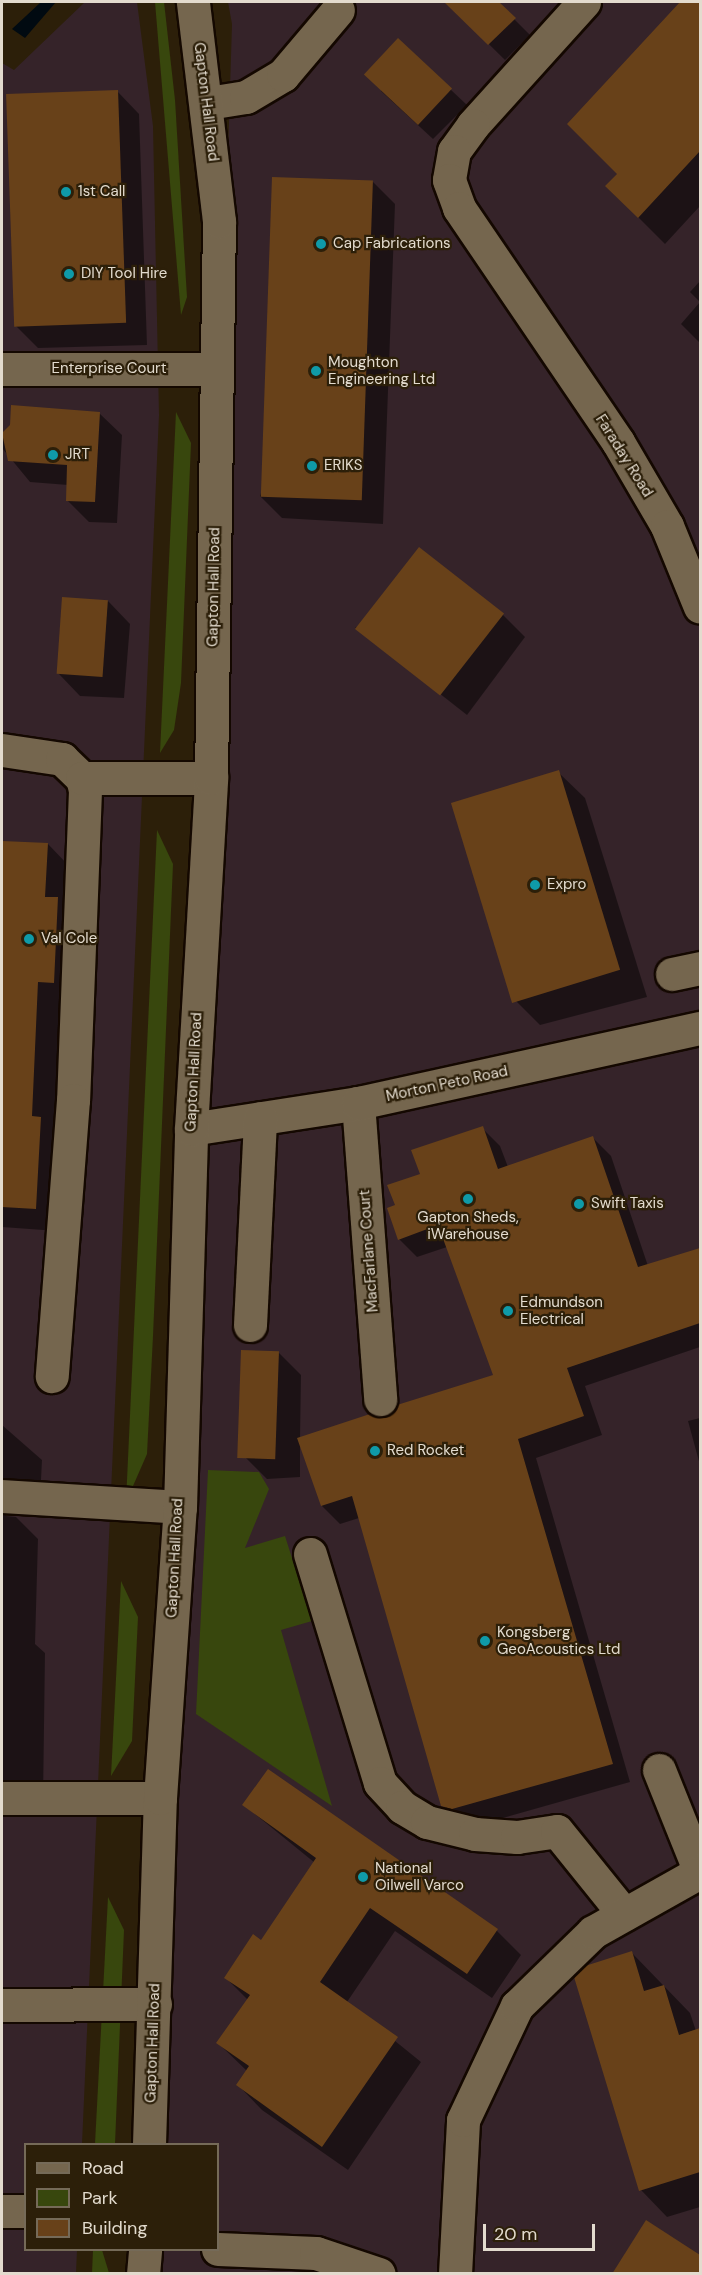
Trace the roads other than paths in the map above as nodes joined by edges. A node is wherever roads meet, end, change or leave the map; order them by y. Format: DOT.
graph roads {
  1 [pos="193,2"];
  2 [pos="584,2"];
  3 [pos="338,10"];
  4 [pos="208,103"];
  5 [pos="2,369"];
  6 [pos="217,369"];
  7 [pos="700,607"];
  8 [pos="2,750"];
  9 [pos="82,778"];
  10 [pos="211,778"];
  11 [pos="700,1028"];
  12 [pos="358,1103"];
  13 [pos="260,1118"];
  14 [pos="191,1129"];
  15 [pos="250,1325"];
  16 [pos="52,1376"];
  17 [pos="380,1399"];
  18 [pos="2,1496"];
  19 [pos="180,1508"];
  20 [pos="310,1554"];
  21 [pos="659,1770"];
  22 [pos="12,1798"];
  23 [pos="160,1798"];
  24 [pos="700,1872"];
  25 [pos="624,1914"];
  26 [pos="155,2004"];
  27 [pos="2,2006"];
  28 [pos="149,2143"];
  29 [pos="2,2211"];
  30 [pos="24,2211"];
  31 [pos="219,2249"];
  32 [pos="145,2251"];
  33 [pos="371,2272"];
  34 [pos="143,2274"];
  35 [pos="455,2274"];
  1 -- 4 [label="street, Gapton Hall Road"];
  2 -- 7 [label="street, Faraday Road"];
  3 -- 4 [label="street"];
  4 -- 6 [label="street, Gapton Hall Road"];
  5 -- 6 [label="street, Enterprise Court"];
  6 -- 10 [label="street, Gapton Hall Road"];
  8 -- 9 [label="street"];
  9 -- 10 [label="street"];
  9 -- 16 [label="street"];
  10 -- 14 [label="street, Gapton Hall Road"];
  11 -- 12 [label="street, Morton Peto Road"];
  12 -- 13 [label="street, Morton Peto Road"];
  12 -- 17 [label="street, MacFarlane Court"];
  13 -- 14 [label="street, Morton Peto Road"];
  13 -- 15 [label="street"];
  14 -- 19 [label="street, Gapton Hall Road"];
  18 -- 19 [label="street"];
  19 -- 23 [label="street, Gapton Hall Road"];
  20 -- 25 [label="street"];
  21 -- 24 [label="street"];
  22 -- 23 [label="street"];
  23 -- 26 [label="street, Gapton Hall Road"];
  24 -- 25 [label="street"];
  25 -- 35 [label="street"];
  26 -- 27 [label="street"];
  26 -- 28 [label="street, Gapton Hall Road"];
  29 -- 30 [label="street"];
  31 -- 33 [label="street"];
  32 -- 34 [label="street"];
}
